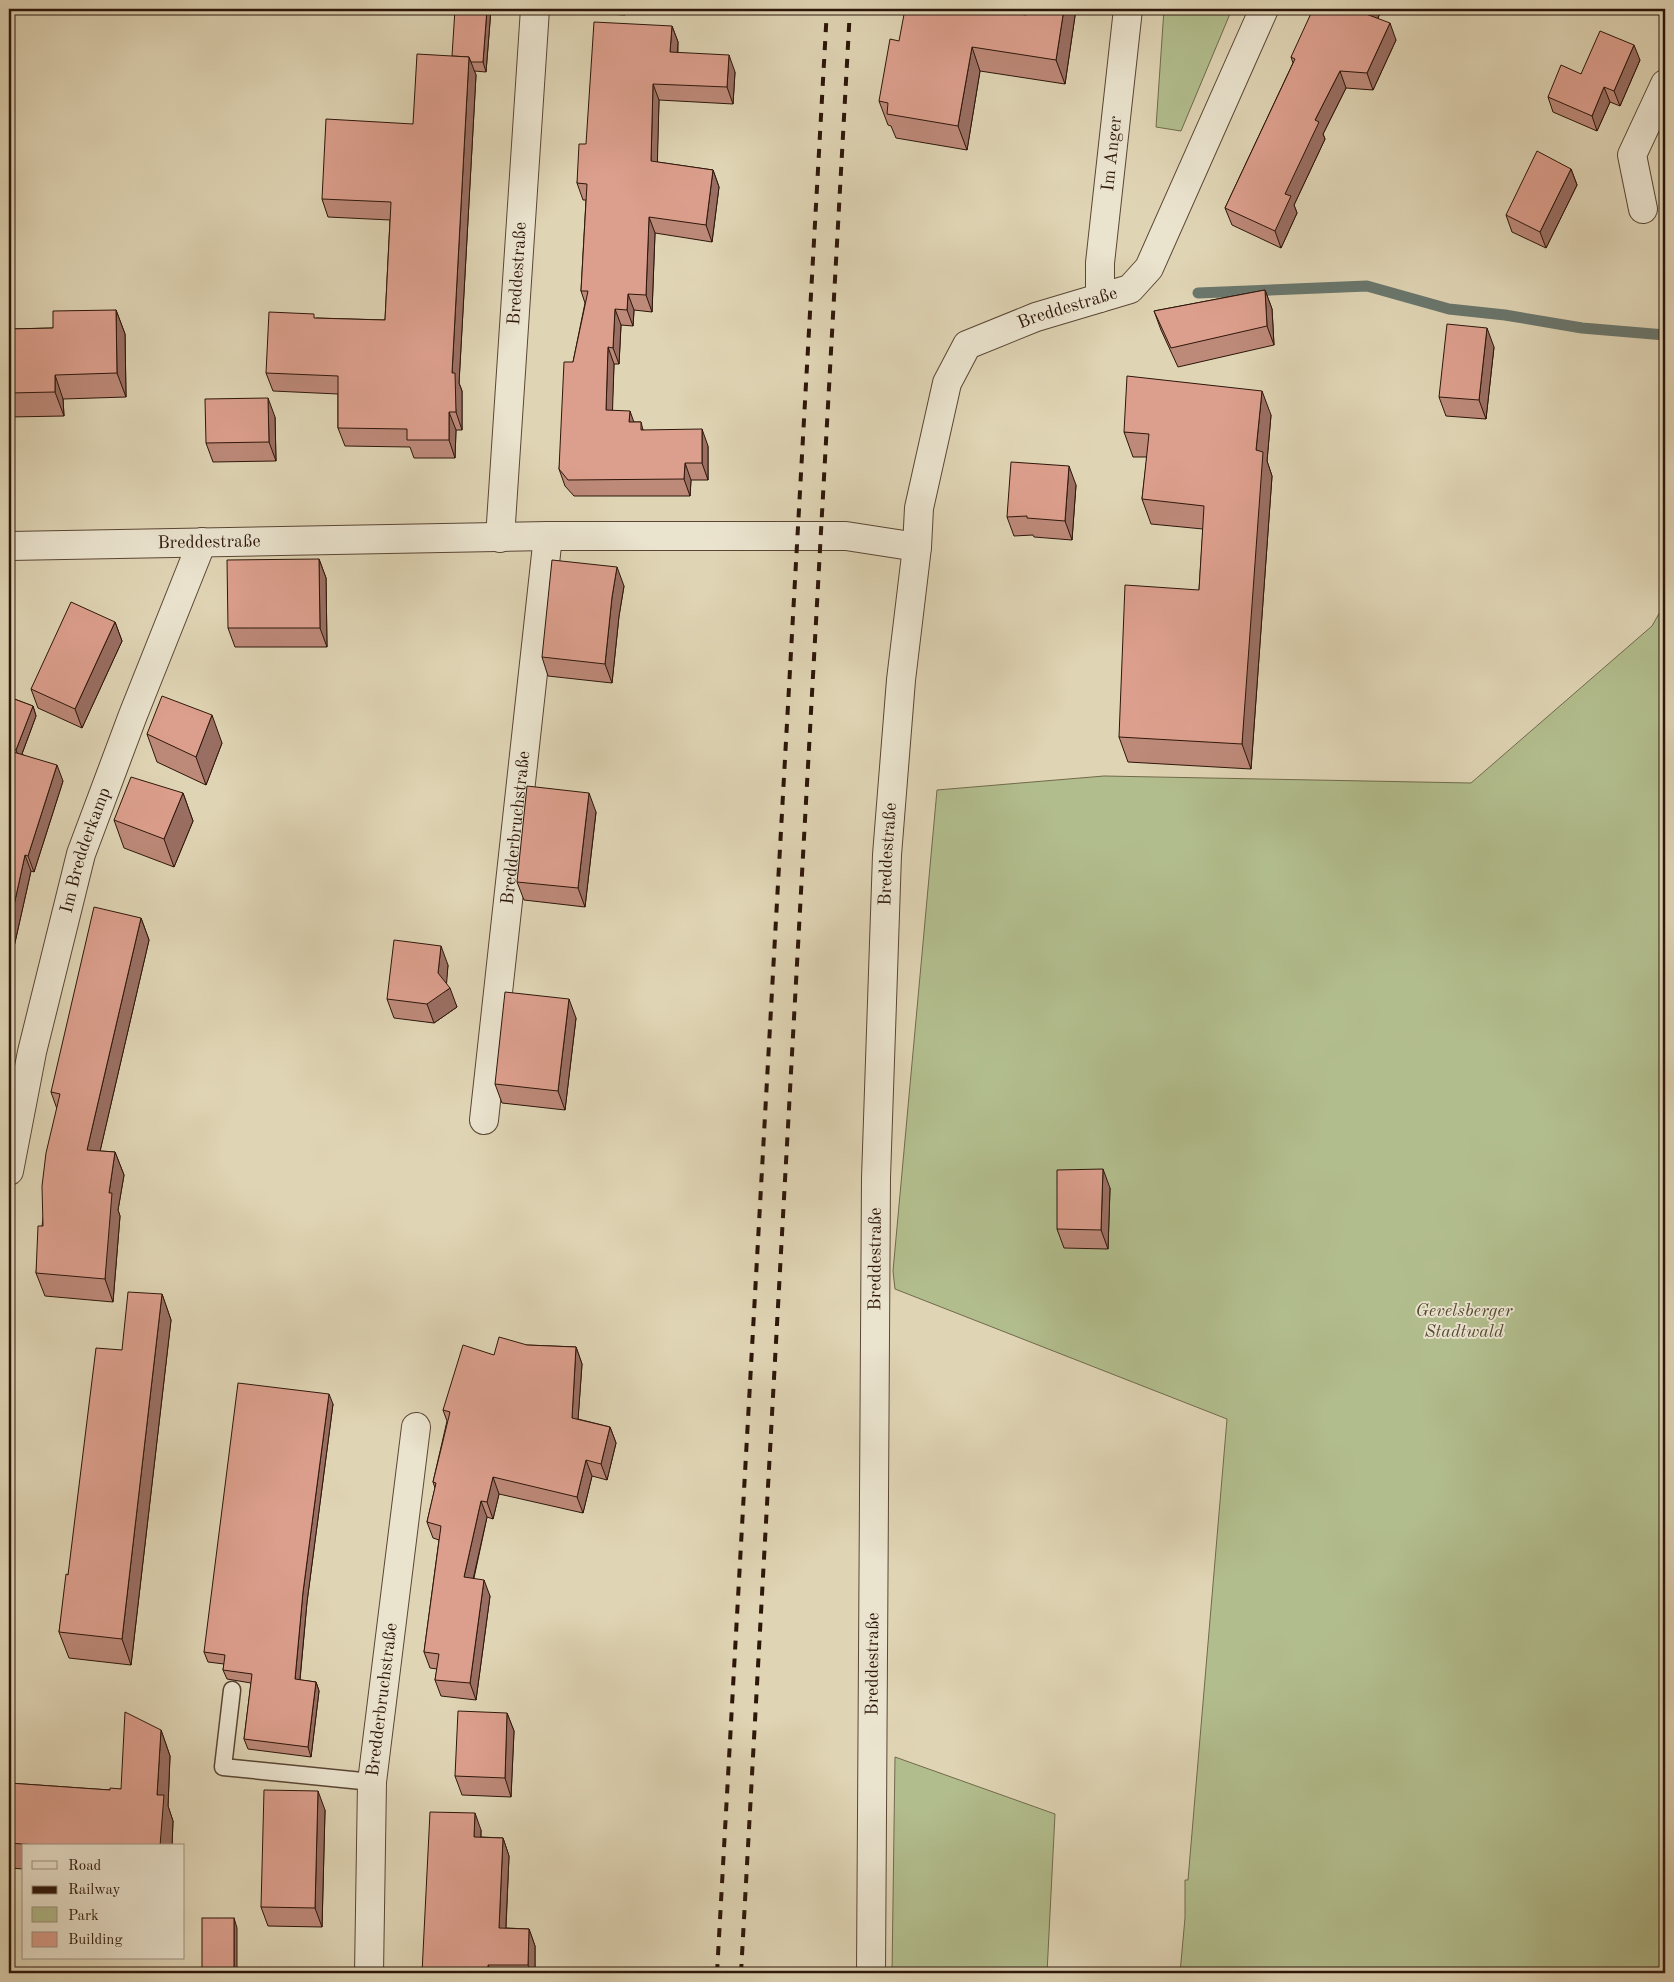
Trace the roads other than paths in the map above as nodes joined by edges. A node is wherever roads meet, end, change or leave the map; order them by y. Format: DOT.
graph roads {
  1 [pos="535,9"];
  2 [pos="1128,9"];
  3 [pos="1264,9"];
  4 [pos="1665,84"];
  5 [pos="1643,209"];
  6 [pos="1100,298"];
  7 [pos="548,536"];
  8 [pos="500,538"];
  9 [pos="202,542"];
  10 [pos="9,546"];
  11 [pos="916,547"];
  12 [pos="484,1120"];
  13 [pos="9,1171"];
  14 [pos="416,1427"];
  15 [pos="232,1690"];
  16 [pos="372,1782"];
  17 [pos="369,1973"];
  18 [pos="870,1973"];
  1 -- 8 [label="street, Breddestraße"];
  2 -- 6 [label="street, Im Anger"];
  3 -- 6 [label="street, Breddestraße"];
  4 -- 5 [label="street"];
  6 -- 11 [label="street, Breddestraße"];
  7 -- 8 [label="street, Breddestraße"];
  7 -- 11 [label="street, Breddestraße"];
  7 -- 12 [label="street, Bredderbruchstraße"];
  8 -- 9 [label="street, Breddestraße"];
  9 -- 10 [label="street, Breddestraße"];
  9 -- 13 [label="street, Im Bredderkamp"];
  11 -- 18 [label="street, Breddestraße"];
  14 -- 16 [label="street, Bredderbruchstraße"];
  15 -- 16 [label="lane"];
  16 -- 17 [label="street, Bredderbruchstraße"];
}
